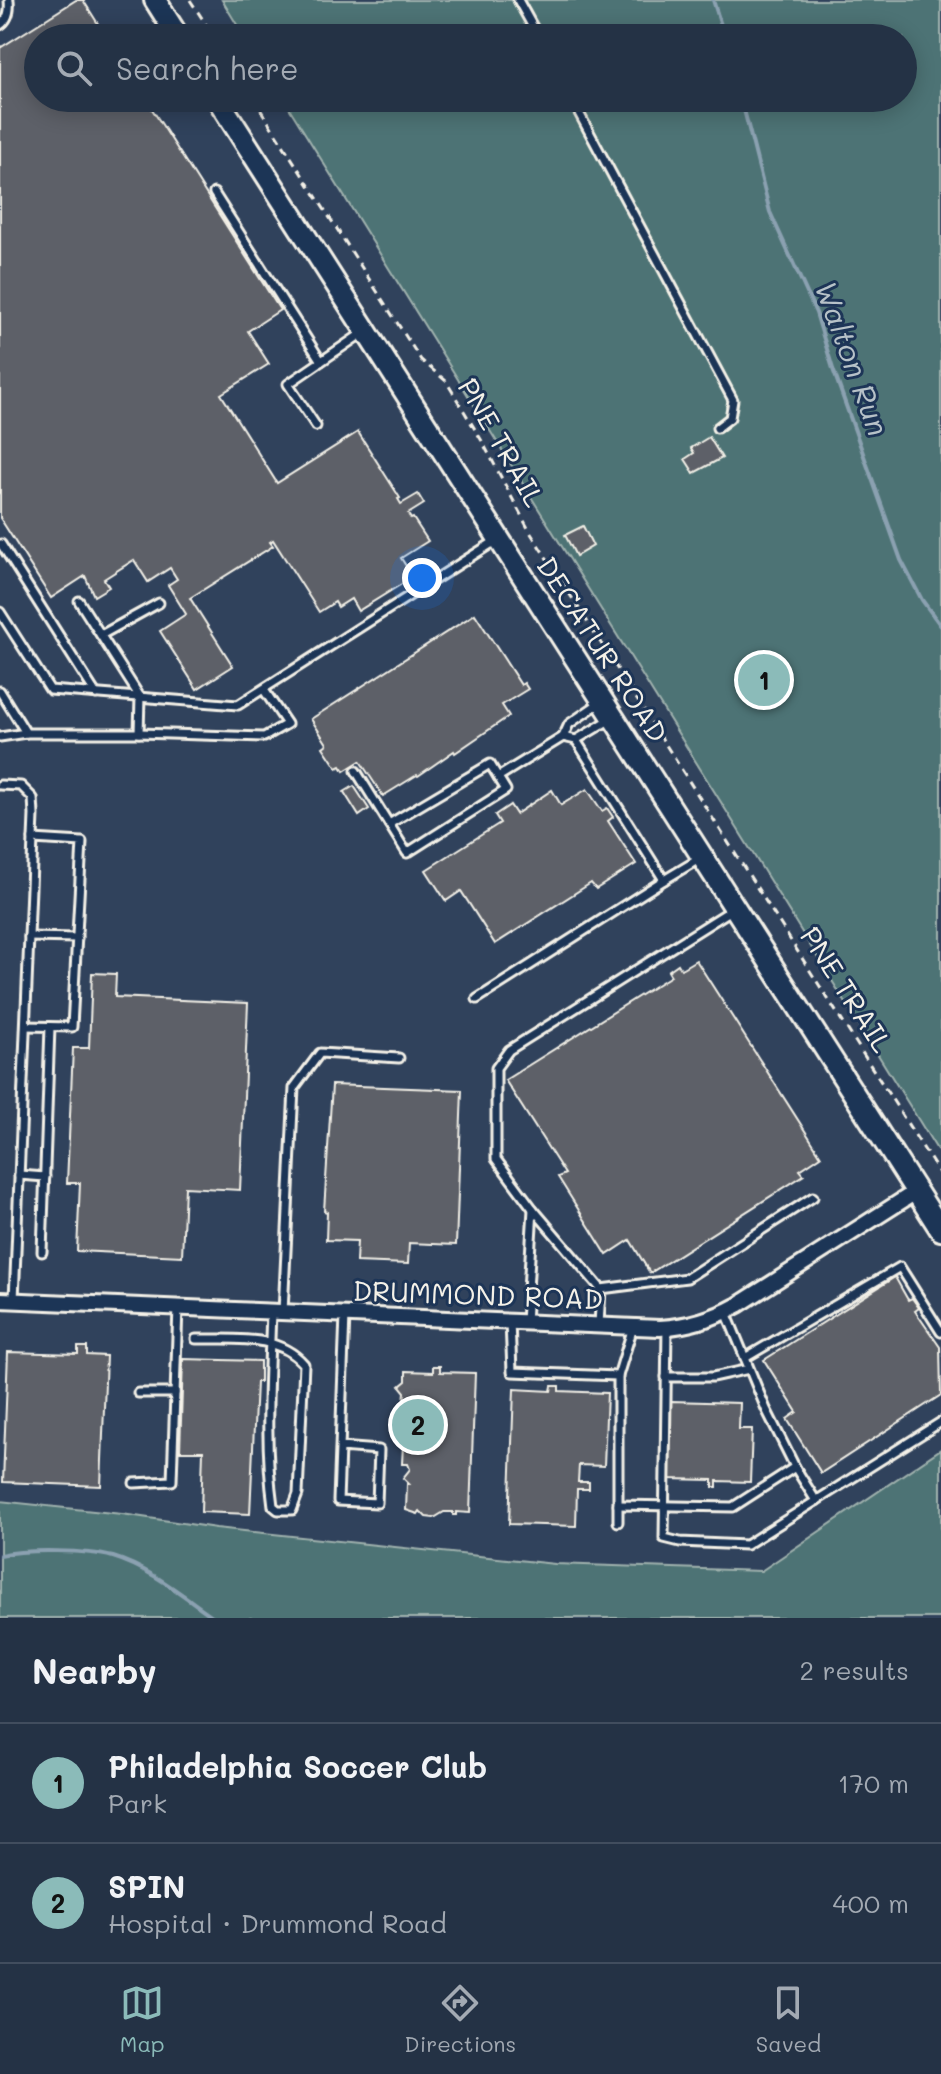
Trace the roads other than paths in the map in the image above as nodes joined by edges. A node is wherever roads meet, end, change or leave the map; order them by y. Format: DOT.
graph roads {
  1 [pos="9,0"];
  2 [pos="155,0"];
  3 [pos="518,0"];
  4 [pos="170,24"];
  5 [pos="531,24"];
  6 [pos="0,25"];
  7 [pos="226,112"];
  8 [pos="579,112"];
  9 [pos="214,193"];
  10 [pos="366,331"];
  11 [pos="321,361"];
  12 [pos="316,426"];
  13 [pos="717,428"];
  14 [pos="499,539"];
  15 [pos="1,544"];
  16 [pos="79,601"];
  17 [pos="159,603"];
  18 [pos="0,612"];
  19 [pos="101,635"];
  20 [pos="264,690"];
  21 [pos="0,691"];
  22 [pos="96,694"];
  23 [pos="140,697"];
  24 [pos="608,709"];
  25 [pos="26,733"];
  26 [pos="139,733"];
  27 [pos="0,737"];
  28 [pos="563,737"];
  29 [pos="576,740"];
  30 [pos="356,771"];
  31 [pos="498,777"];
  32 [pos="0,785"];
  33 [pos="389,824"];
  34 [pos="33,839"];
  35 [pos="703,857"];
  36 [pos="664,880"];
  37 [pos="735,908"];
  38 [pos="29,937"];
  39 [pos="77,938"];
  40 [pos="477,999"];
  41 [pos="26,1026"];
  42 [pos="50,1027"];
  43 [pos="399,1058"];
  44 [pos="19,1175"];
  45 [pos="45,1177"];
  46 [pos="917,1191"];
  47 [pos="813,1197"];
  48 [pos="533,1209"];
  49 [pos="941,1230"];
  50 [pos="42,1252"];
  51 [pos="601,1289"];
  52 [pos="7,1300"];
  53 [pos="178,1307"];
  54 [pos="277,1312"];
  55 [pos="726,1312"];
  56 [pos="345,1315"];
  57 [pos="510,1321"];
  58 [pos="526,1322"];
  59 [pos="599,1325"];
  60 [pos="633,1327"];
  61 [pos="667,1327"];
  62 [pos="941,1332"];
  63 [pos="196,1339"];
  64 [pos="270,1341"];
  65 [pos="745,1358"];
  66 [pos="749,1369"];
  67 [pos="618,1376"];
  68 [pos="666,1377"];
  69 [pos="138,1393"];
  70 [pos="175,1393"];
  71 [pos="941,1422"];
  72 [pos="340,1447"];
  73 [pos="795,1467"];
  74 [pos="134,1483"];
  75 [pos="816,1501"];
  76 [pos="664,1504"];
  77 [pos="618,1505"];
  78 [pos="618,1522"];
  1 -- 6 [label="lane"];
  2 -- 4 [label="street"];
  3 -- 5 [label="lane"];
  7 -- 10 [label="street, DECATUR ROAD"];
  8 -- 13 [label="lane"];
  9 -- 11 [label="lane"];
  10 -- 11 [label="lane"];
  10 -- 14 [label="street, DECATUR ROAD"];
  11 -- 12 [label="lane"];
  14 -- 20 [label="lane"];
  14 -- 24 [label="street, DECATUR ROAD"];
  15 -- 22 [label="lane"];
  16 -- 19 [label="lane"];
  17 -- 19 [label="lane"];
  18 -- 22 [label="lane"];
  19 -- 23 [label="lane"];
  20 -- 23 [label="lane"];
  20 -- 26 [label="lane"];
  21 -- 25 [label="lane"];
  22 -- 23 [label="lane"];
  23 -- 26 [label="lane"];
  24 -- 28 [label="lane"];
  24 -- 29 [label="lane"];
  24 -- 35 [label="street, DECATUR ROAD"];
  25 -- 26 [label="lane"];
  25 -- 27 [label="lane"];
  28 -- 29 [label="lane"];
  28 -- 31 [label="lane"];
  29 -- 36 [label="lane"];
  30 -- 33 [label="lane"];
  31 -- 33 [label="lane"];
  31 -- 33 [label="lane"];
  32 -- 34 [label="lane"];
  34 -- 38 [label="lane"];
  34 -- 39 [label="lane"];
  35 -- 36 [label="lane"];
  35 -- 37 [label="street, DECATUR ROAD"];
  36 -- 40 [label="lane"];
  37 -- 46 [label="street, DECATUR ROAD"];
  37 -- 48 [label="lane"];
  38 -- 39 [label="lane"];
  38 -- 41 [label="lane"];
  39 -- 42 [label="lane"];
  41 -- 42 [label="lane"];
  41 -- 44 [label="lane"];
  42 -- 45 [label="lane"];
  43 -- 54 [label="lane"];
  44 -- 45 [label="lane"];
  44 -- 52 [label="lane"];
  45 -- 50 [label="lane"];
  46 -- 49 [label="street, DECATUR ROAD"];
  46 -- 55 [label="street, DRUMMOND ROAD"];
  47 -- 51 [label="lane"];
  48 -- 51 [label="lane"];
  48 -- 58 [label="lane"];
  51 -- 59 [label="lane"];
  52 -- 53 [label="street, DRUMMOND ROAD"];
  53 -- 54 [label="street, DRUMMOND ROAD"];
  53 -- 70 [label="lane"];
  54 -- 56 [label="street, DRUMMOND ROAD"];
  54 -- 64 [label="lane"];
  55 -- 61 [label="street, DRUMMOND ROAD"];
  55 -- 65 [label="lane"];
  56 -- 57 [label="street, DRUMMOND ROAD"];
  56 -- 72 [label="lane"];
  57 -- 58 [label="street, DRUMMOND ROAD"];
  57 -- 67 [label="lane"];
  58 -- 59 [label="street, DRUMMOND ROAD"];
  59 -- 60 [label="street, DRUMMOND ROAD"];
  60 -- 61 [label="street, DRUMMOND ROAD"];
  60 -- 67 [label="lane"];
  61 -- 68 [label="lane"];
  62 -- 65 [label="lane"];
  63 -- 64 [label="lane"];
  64 -- 64 [label="lane"];
  65 -- 66 [label="lane"];
  66 -- 68 [label="lane"];
  66 -- 73 [label="lane"];
  67 -- 77 [label="lane"];
  68 -- 76 [label="lane"];
  69 -- 70 [label="lane"];
  70 -- 74 [label="lane"];
  71 -- 75 [label="lane"];
  72 -- 72 [label="lane"];
  73 -- 75 [label="lane"];
  73 -- 76 [label="lane"];
  75 -- 76 [label="lane"];
  76 -- 77 [label="lane"];
  77 -- 78 [label="lane"];
}
